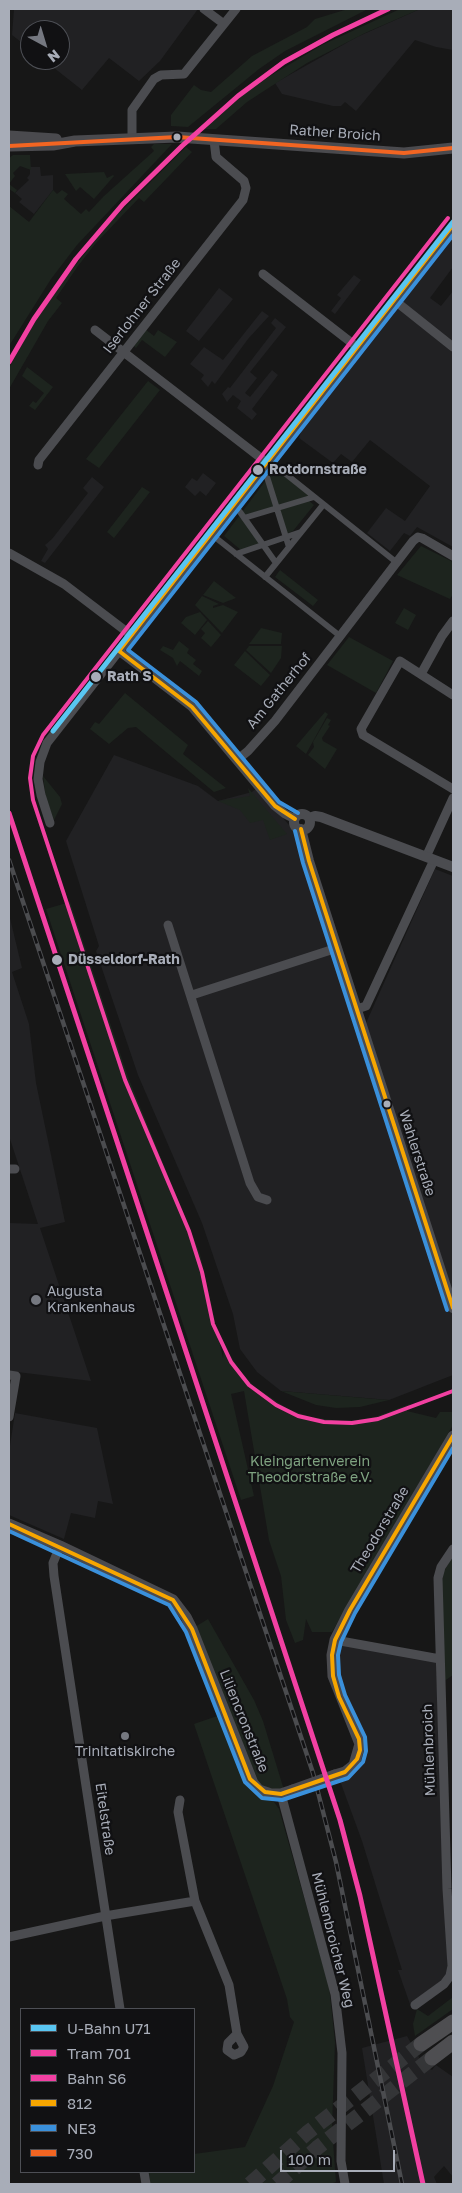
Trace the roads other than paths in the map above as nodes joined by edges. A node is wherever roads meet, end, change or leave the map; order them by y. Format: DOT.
graph roads {
  1 [pos="204,9"];
  2 [pos="236,9"];
  3 [pos="224,24"];
  4 [pos="9,136"];
  5 [pos="132,138"];
  6 [pos="214,140"];
  7 [pos="75,141"];
  8 [pos="9,146"];
  9 [pos="453,148"];
  10 [pos="453,225"];
  11 [pos="262,274"];
  12 [pos="394,300"];
  13 [pos="94,330"];
  14 [pos="357,347"];
  15 [pos="453,347"];
  16 [pos="123,352"];
  17 [pos="269,463"];
  18 [pos="38,465"];
  19 [pos="267,477"];
  20 [pos="314,497"];
  21 [pos="324,504"];
  22 [pos="277,508"];
  23 [pos="240,512"];
  24 [pos="244,518"];
  25 [pos="302,531"];
  26 [pos="210,534"];
  27 [pos="286,537"];
  28 [pos="263,545"];
  29 [pos="289,547"];
  30 [pos="9,553"];
  31 [pos="236,554"];
  32 [pos="453,556"];
  33 [pos="396,562"];
  34 [pos="276,563"];
  35 [pos="265,577"];
  36 [pos="453,621"];
  37 [pos="131,635"];
  38 [pos="340,636"];
  39 [pos="119,651"];
  40 [pos="421,674"];
  41 [pos="453,694"];
  42 [pos="237,760"];
  43 [pos="453,789"];
  44 [pos="453,798"];
  45 [pos="295,818"];
  46 [pos="309,818"];
  47 [pos="50,823"];
  48 [pos="302,829"];
  49 [pos="430,858"];
  50 [pos="453,867"];
  51 [pos="168,925"];
  52 [pos="336,948"];
  53 [pos="192,995"];
  54 [pos="357,1009"];
  55 [pos="267,1200"];
  56 [pos="453,1308"];
  57 [pos="13,1375"];
  58 [pos="9,1417"];
  59 [pos="453,1436"];
  60 [pos="9,1524"];
  61 [pos="60,1546"];
  62 [pos="453,1549"];
  63 [pos="335,1640"];
  64 [pos="440,1658"];
  65 [pos="280,1794"];
  66 [pos="180,1800"];
  67 [pos="195,1901"];
  68 [pos="105,1916"];
  69 [pos="9,1937"];
  70 [pos="453,1954"];
  71 [pos="415,2006"];
  72 [pos="120,2008"];
  73 [pos="453,2022"];
  74 [pos="237,2034"];
  75 [pos="453,2042"];
  76 [pos="421,2044"];
  77 [pos="432,2058"];
  78 [pos="345,2184"];
  1 -- 3 [label="street"];
  2 -- 3 [label="street"];
  3 -- 5 [label="street"];
  4 -- 7 [label="main road, Rather Broich"];
  5 -- 6 [label="main road, Rather Broich"];
  5 -- 7 [label="main road, Rather Broich"];
  6 -- 9 [label="main road, Rather Broich"];
  6 -- 16 [label="street, Iserlohner Straße"];
  7 -- 8 [label="main road, Rather Broich"];
  10 -- 12 [label="street"];
  11 -- 14 [label="street"];
  12 -- 14 [label="street"];
  12 -- 15 [label="street"];
  13 -- 16 [label="street"];
  14 -- 17 [label="street"];
  16 -- 17 [label="street"];
  16 -- 18 [label="street, Iserlohner Straße"];
  17 -- 20 [label="street"];
  17 -- 26 [label="street"];
  19 -- 22 [label="street"];
  20 -- 21 [label="street"];
  20 -- 22 [label="street"];
  21 -- 25 [label="street"];
  21 -- 33 [label="street"];
  22 -- 24 [label="street"];
  22 -- 27 [label="street"];
  23 -- 24 [label="street"];
  24 -- 28 [label="street"];
  25 -- 27 [label="street"];
  25 -- 29 [label="street"];
  26 -- 31 [label="street"];
  26 -- 37 [label="street"];
  27 -- 28 [label="street"];
  27 -- 29 [label="street"];
  28 -- 31 [label="street"];
  28 -- 34 [label="street"];
  29 -- 34 [label="street"];
  30 -- 37 [label="street"];
  31 -- 35 [label="street"];
  32 -- 33 [label="street, Am Gatherhof"];
  33 -- 38 [label="street, Am Gatherhof"];
  34 -- 35 [label="street"];
  35 -- 38 [label="street"];
  36 -- 40 [label="street"];
  37 -- 39 [label="street"];
  38 -- 42 [label="street, Am Gatherhof"];
  39 -- 42 [label="street"];
  39 -- 47 [label="street"];
  40 -- 41 [label="street"];
  40 -- 43 [label="street"];
  42 -- 45 [label="street"];
  44 -- 49 [label="street"];
  45 -- 46 [label="street"];
  45 -- 48 [label="street"];
  46 -- 48 [label="street"];
  46 -- 49 [label="street"];
  48 -- 52 [label="street, Wahlerstraße"];
  49 -- 50 [label="street"];
  49 -- 54 [label="street"];
  51 -- 53 [label="street"];
  52 -- 53 [label="street"];
  52 -- 54 [label="street, Wahlerstraße"];
  53 -- 55 [label="street"];
  54 -- 56 [label="street, Wahlerstraße"];
  57 -- 58 [label="street"];
  59 -- 63 [label="main road, Theodorstraße"];
  60 -- 61 [label="main road, Liliencronstraße"];
  61 -- 65 [label="main road, Liliencronstraße"];
  61 -- 68 [label="street, Eitelstraße"];
  62 -- 64 [label="street, Mühlenbroich"];
  63 -- 64 [label="street"];
  63 -- 65 [label="main road, bridge"];
  64 -- 70 [label="street, Mühlenbroich"];
  65 -- 78 [label="street, Mühlenbroicher Weg"];
  66 -- 67 [label="street"];
  67 -- 68 [label="street"];
  67 -- 74 [label="street"];
  68 -- 69 [label="street"];
  68 -- 72 [label="street, Eitelstraße"];
  70 -- 71 [label="street, Mühlenbroich"];
  73 -- 76 [label="highway"];
  75 -- 77 [label="highway"];
}
